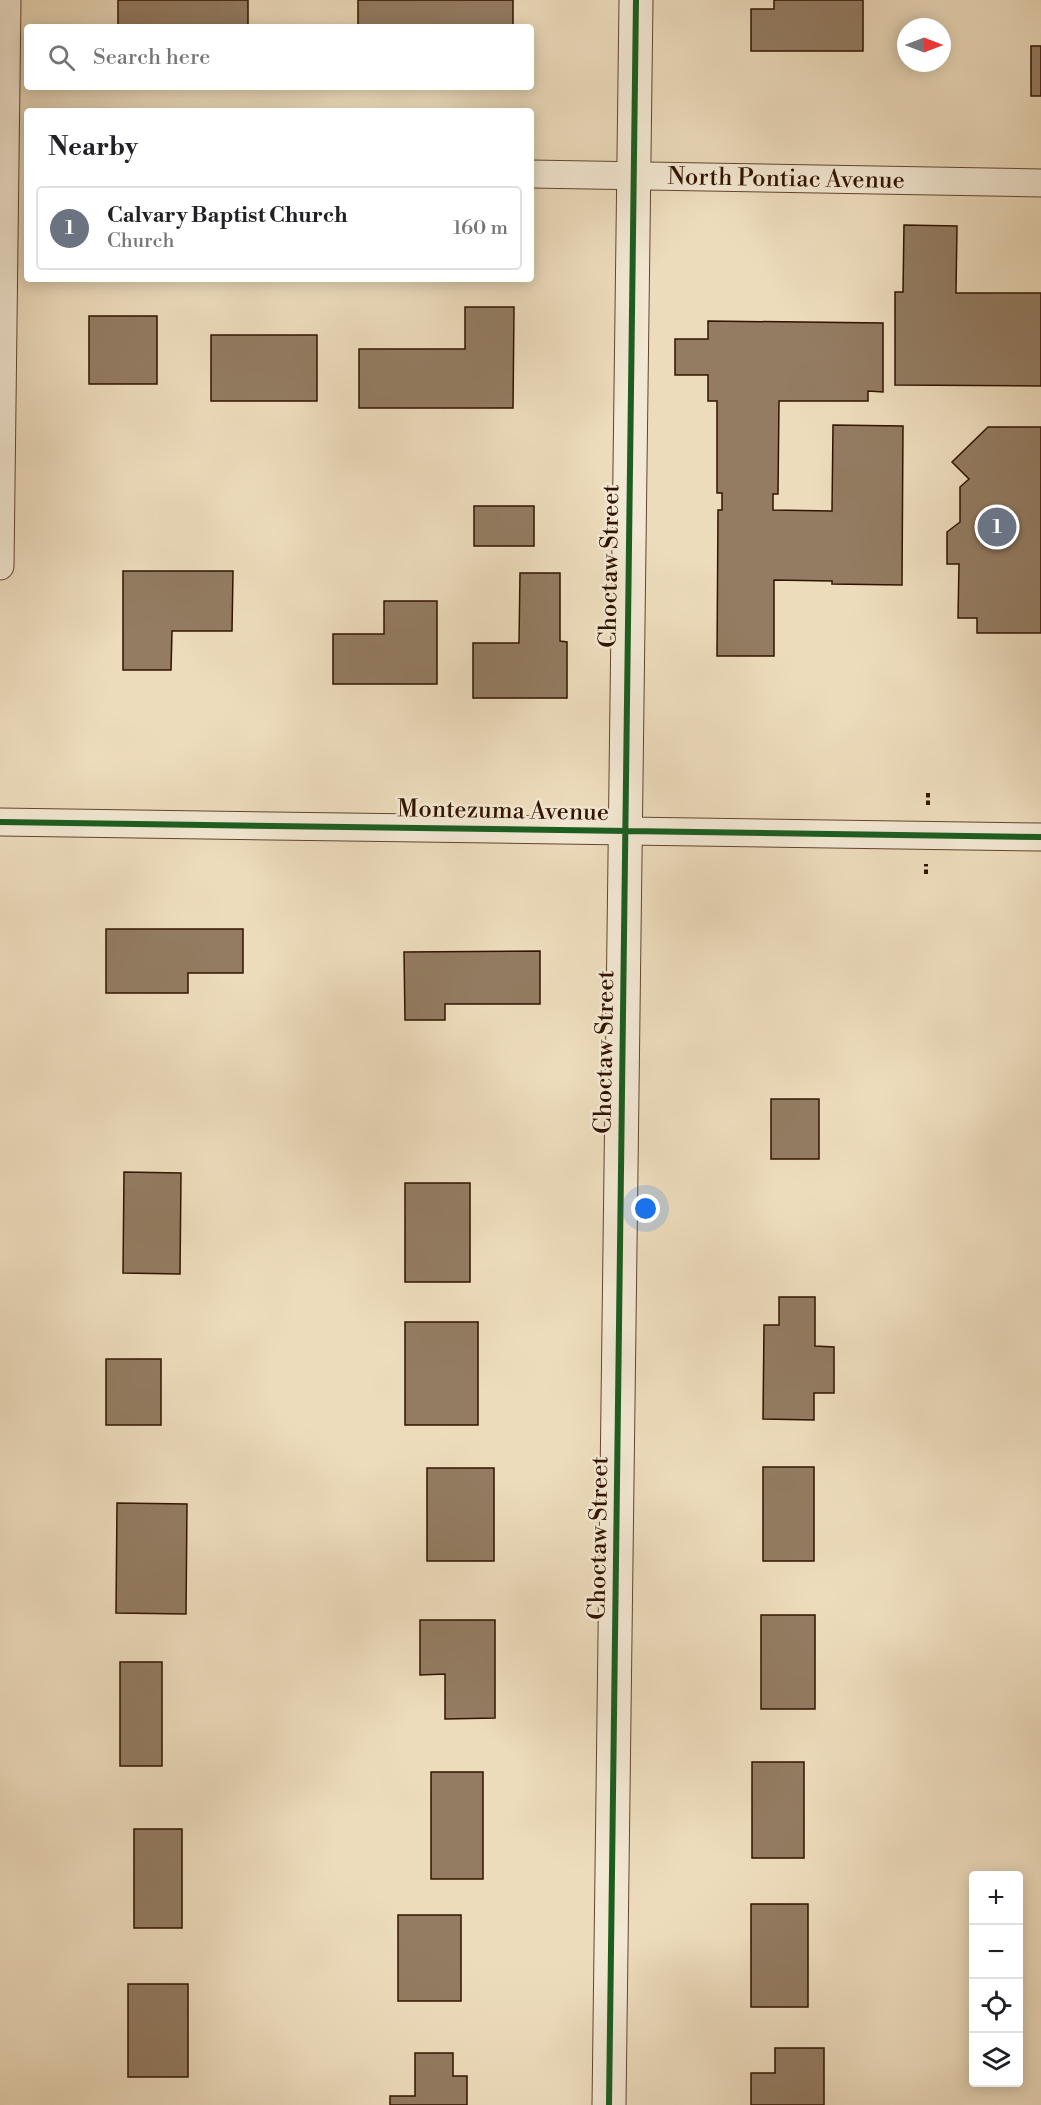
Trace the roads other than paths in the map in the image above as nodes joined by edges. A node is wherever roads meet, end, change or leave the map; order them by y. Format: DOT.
graph roads {
  1 [pos="7,0"];
  2 [pos="636,0"];
  3 [pos="11,166"];
  4 [pos="534,174"];
  5 [pos="633,176"];
  6 [pos="1041,183"];
  7 [pos="0,566"];
  8 [pos="0,822"];
  9 [pos="626,831"];
  10 [pos="1041,837"];
  11 [pos="609,2105"];
  1 -- 3 [label="street"];
  2 -- 5 [label="street, Choctaw Street"];
  3 -- 7 [label="street"];
  4 -- 5 [label="street, North Pontiac Avenue"];
  5 -- 6 [label="street, North Pontiac Avenue"];
  5 -- 9 [label="street, Choctaw Street"];
  8 -- 9 [label="street, Montezuma Avenue"];
  9 -- 10 [label="street, Montezuma Avenue"];
  9 -- 11 [label="street, Choctaw Street"];
}
